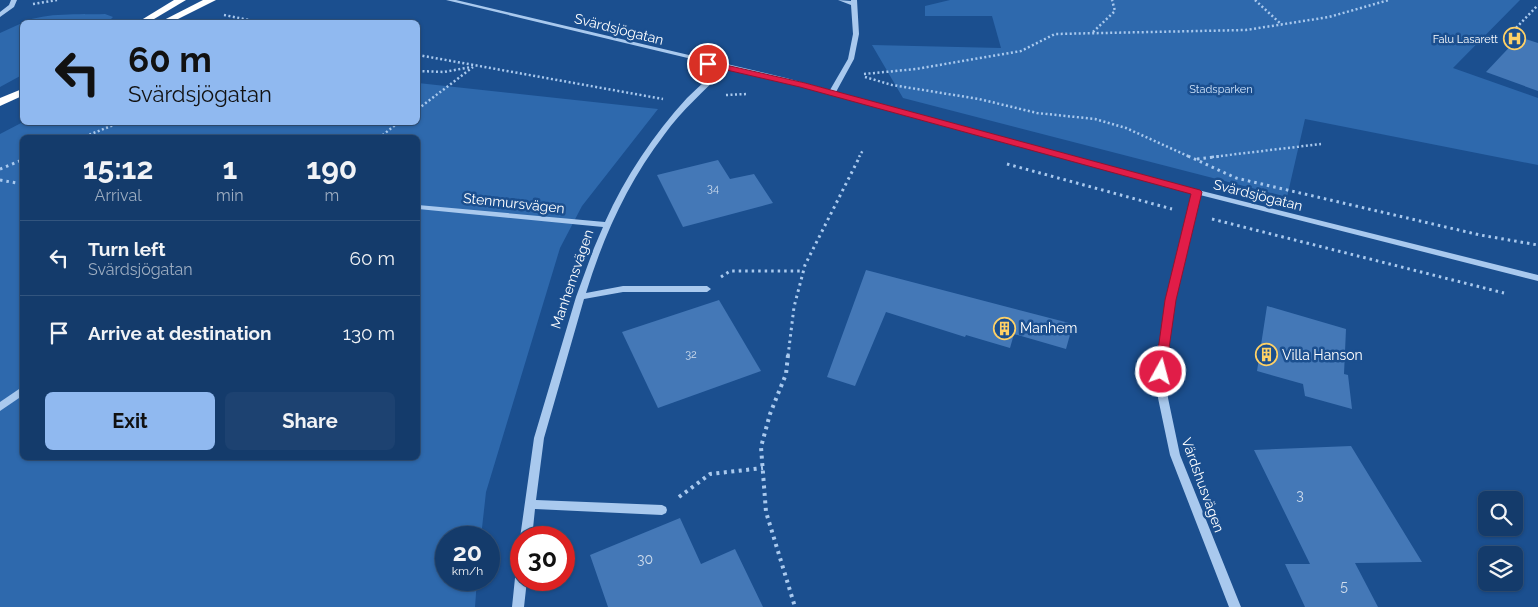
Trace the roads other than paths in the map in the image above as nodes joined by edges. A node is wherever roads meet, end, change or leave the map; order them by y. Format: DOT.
graph roads {
  1 [pos="14,0"];
  2 [pos="181,0"];
  3 [pos="211,0"];
  4 [pos="449,0"];
  5 [pos="841,0"];
  6 [pos="853,2"];
  7 [pos="0,15"];
  8 [pos="147,20"];
  9 [pos="169,20"];
  10 [pos="724,67"];
  11 [pos="20,93"];
  12 [pos="832,93"];
  13 [pos="0,103"];
  14 [pos="1197,192"];
  15 [pos="420,207"];
  16 [pos="607,224"];
  17 [pos="1538,278"];
  18 [pos="707,289"];
  19 [pos="580,297"];
  20 [pos="20,392"];
  21 [pos="0,407"];
  22 [pos="530,504"];
  23 [pos="662,510"];
  24 [pos="527,526"];
  25 [pos="520,591"];
  26 [pos="518,607"];
  27 [pos="1235,607"];
  1 -- 7 [label="street"];
  2 -- 8 [label="highway"];
  3 -- 9 [label="highway"];
  4 -- 10 [label="street, Svärdsjögatan"];
  5 -- 6 [label="street"];
  6 -- 12 [label="street"];
  10 -- 12 [label="street, Svärdsjögatan"];
  10 -- 16 [label="street, Manhemsvägen"];
  11 -- 13 [label="highway"];
  12 -- 14 [label="street, Svärdsjögatan"];
  14 -- 17 [label="street, Svärdsjögatan"];
  14 -- 27 [label="street, Värdshusvägen"];
  15 -- 16 [label="street, Stenmursvägen"];
  16 -- 19 [label="street, Manhemsvägen"];
  18 -- 19 [label="street"];
  19 -- 22 [label="street, Manhemsvägen"];
  20 -- 21 [label="street"];
  22 -- 23 [label="street"];
  22 -- 24 [label="street, Manhemsvägen"];
  25 -- 26 [label="street"];
}
